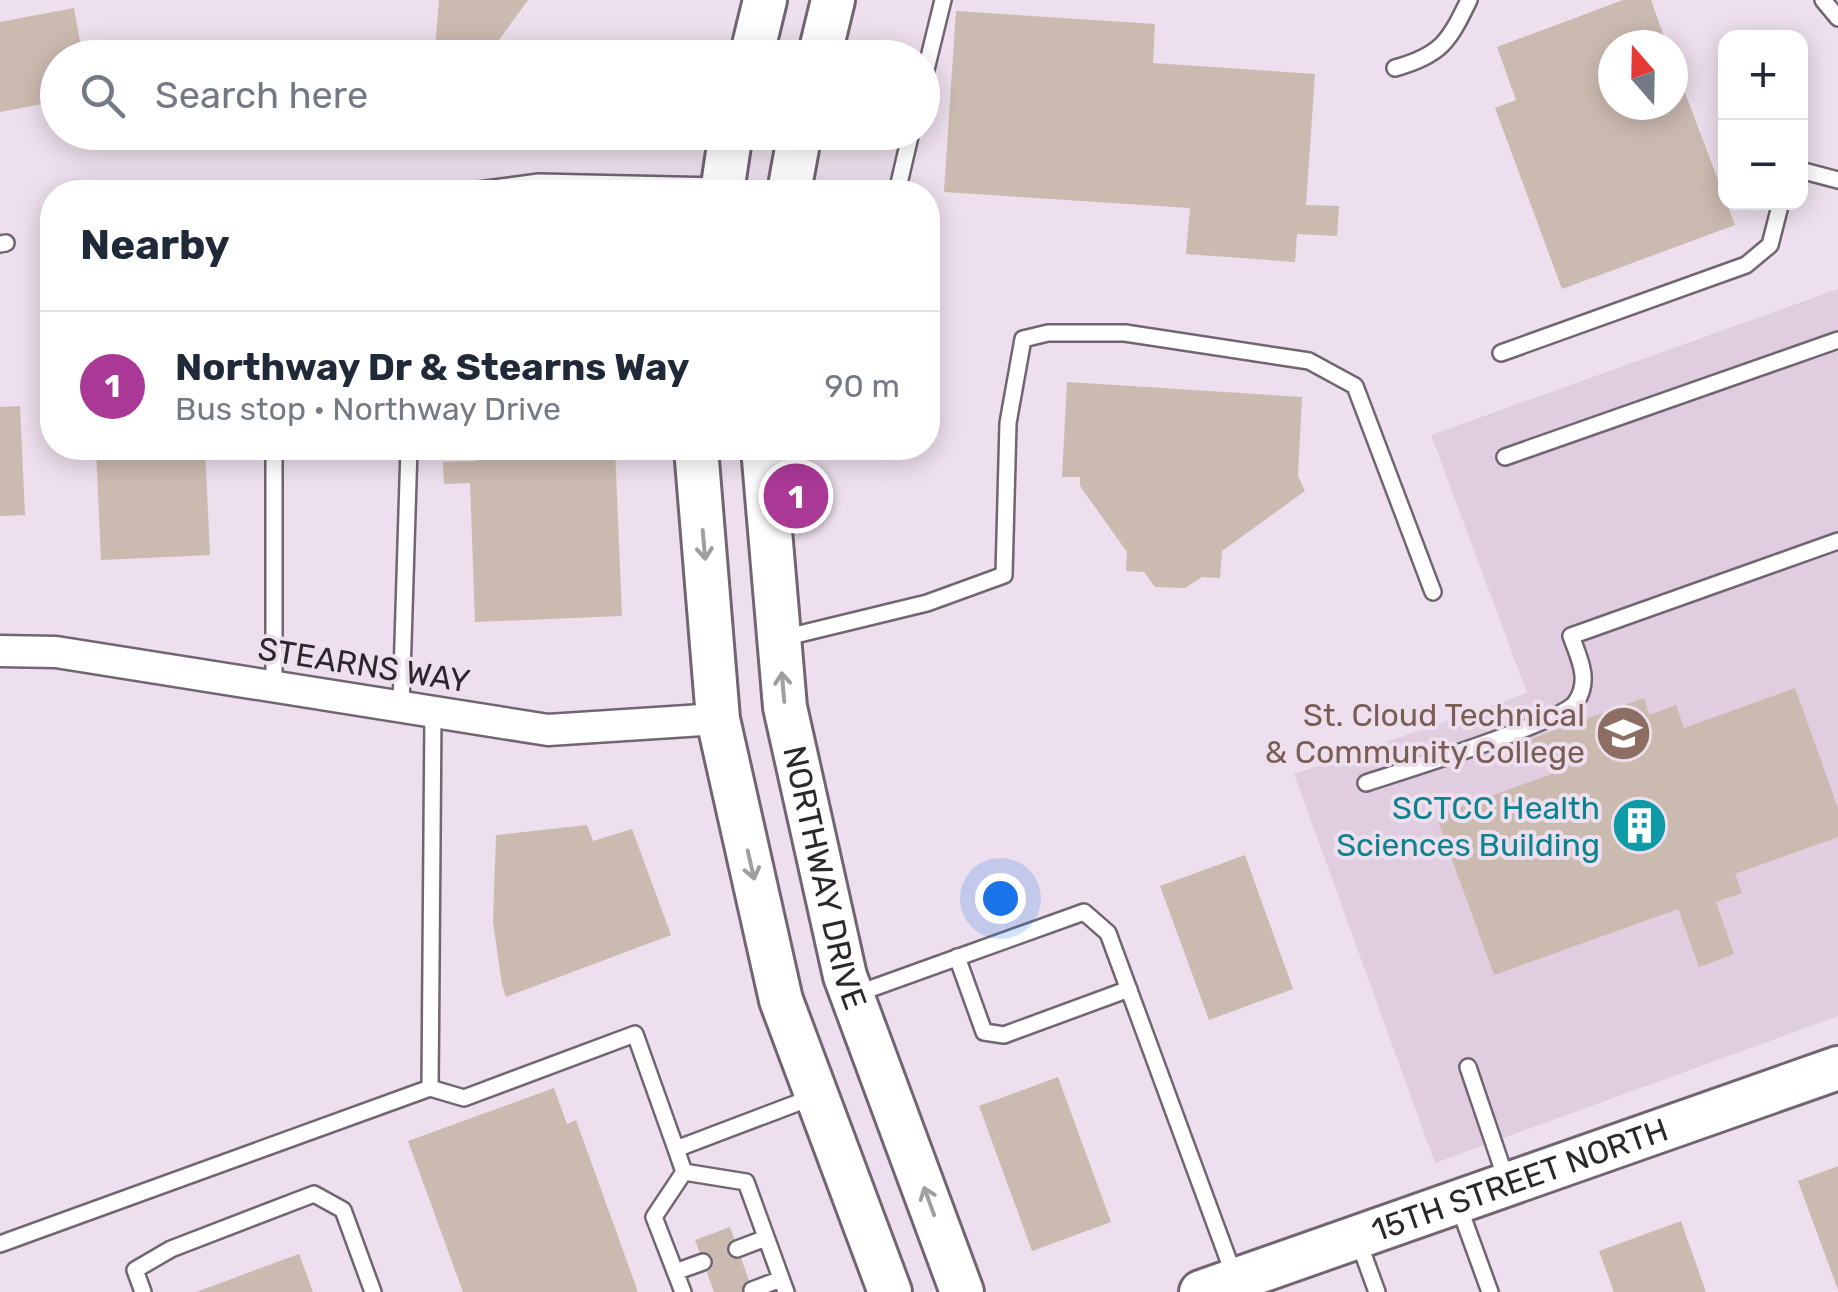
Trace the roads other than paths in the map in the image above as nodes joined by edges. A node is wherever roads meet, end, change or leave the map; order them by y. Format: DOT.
graph roads {
  1 [pos="765,0"];
  2 [pos="834,0"];
  3 [pos="943,0"];
  4 [pos="1469,0"];
  5 [pos="1824,0"];
  6 [pos="1838,18"];
  7 [pos="755,40"];
  8 [pos="824,40"];
  9 [pos="933,40"];
  10 [pos="1396,68"];
  11 [pos="729,150"];
  12 [pos="798,150"];
  13 [pos="908,150"];
  14 [pos="1808,172"];
  15 [pos="724,180"];
  16 [pos="795,180"];
  17 [pos="900,180"];
  18 [pos="1838,180"];
  19 [pos="1779,210"];
  20 [pos="1838,340"];
  21 [pos="1501,353"];
  22 [pos="1505,457"];
  23 [pos="274,460"];
  24 [pos="409,460"];
  25 [pos="697,460"];
  26 [pos="764,460"];
  27 [pos="1838,541"];
  28 [pos="1433,592"];
  29 [pos="779,639"];
  30 [pos="0,651"];
  31 [pos="274,686"];
  32 [pos="401,706"];
  33 [pos="434,712"];
  34 [pos="718,719"];
  35 [pos="1366,783"];
  36 [pos="957,957"];
  37 [pos="1129,989"];
  38 [pos="852,996"];
  39 [pos="1468,1067"];
  40 [pos="1838,1068"];
  41 [pos="430,1088"];
  42 [pos="817,1096"];
  43 [pos="676,1149"];
  44 [pos="684,1172"];
  45 [pos="1508,1182"];
  46 [pos="1456,1200"];
  47 [pos="1357,1236"];
  48 [pos="766,1238"];
  49 [pos="0,1244"];
  50 [pos="738,1249"];
  51 [pos="703,1262"];
  52 [pos="675,1272"];
  53 [pos="1238,1284"];
  54 [pos="783,1285"];
  55 [pos="752,1290"];
  56 [pos="143,1292"];
  57 [pos="373,1292"];
  58 [pos="682,1292"];
  59 [pos="890,1292"];
  60 [pos="962,1292"];
  61 [pos="1377,1292"];
  62 [pos="1490,1292"];
  1 -- 7 [label="street"];
  2 -- 8 [label="street"];
  3 -- 9 [label="lane"];
  4 -- 10 [label="lane"];
  5 -- 6 [label="lane"];
  11 -- 15 [label="street"];
  12 -- 16 [label="street"];
  13 -- 17 [label="lane"];
  14 -- 18 [label="lane"];
  19 -- 21 [label="lane"];
  20 -- 22 [label="lane"];
  23 -- 31 [label="lane"];
  24 -- 32 [label="lane"];
  25 -- 34 [label="street, one-way"];
  26 -- 29 [label="street, NORTHWAY DRIVE"];
  27 -- 35 [label="lane"];
  28 -- 29 [label="lane"];
  38 -- 29 [label="street, NORTHWAY DRIVE, one-way"];
  30 -- 31 [label="street, STEARNS WAY"];
  31 -- 32 [label="street, STEARNS WAY"];
  32 -- 33 [label="street, STEARNS WAY"];
  33 -- 34 [label="street, STEARNS WAY"];
  33 -- 41 [label="lane"];
  34 -- 42 [label="street, one-way"];
  36 -- 37 [label="lane"];
  36 -- 37 [label="lane"];
  36 -- 38 [label="lane"];
  37 -- 53 [label="lane"];
  60 -- 38 [label="street, NORTHWAY DRIVE, one-way"];
  39 -- 45 [label="lane"];
  40 -- 45 [label="street, 15TH STREET NORTH"];
  41 -- 43 [label="lane"];
  41 -- 49 [label="lane"];
  42 -- 43 [label="lane"];
  42 -- 59 [label="street"];
  43 -- 44 [label="lane"];
  44 -- 48 [label="lane"];
  44 -- 52 [label="lane"];
  45 -- 46 [label="street, 15TH STREET NORTH"];
  46 -- 47 [label="street, 15TH STREET NORTH"];
  46 -- 62 [label="lane"];
  47 -- 53 [label="street, 15TH STREET NORTH"];
  47 -- 61 [label="lane"];
  48 -- 50 [label="lane"];
  48 -- 54 [label="lane"];
  51 -- 52 [label="lane"];
  52 -- 58 [label="lane"];
  54 -- 55 [label="lane"];
  56 -- 57 [label="lane"];
}
